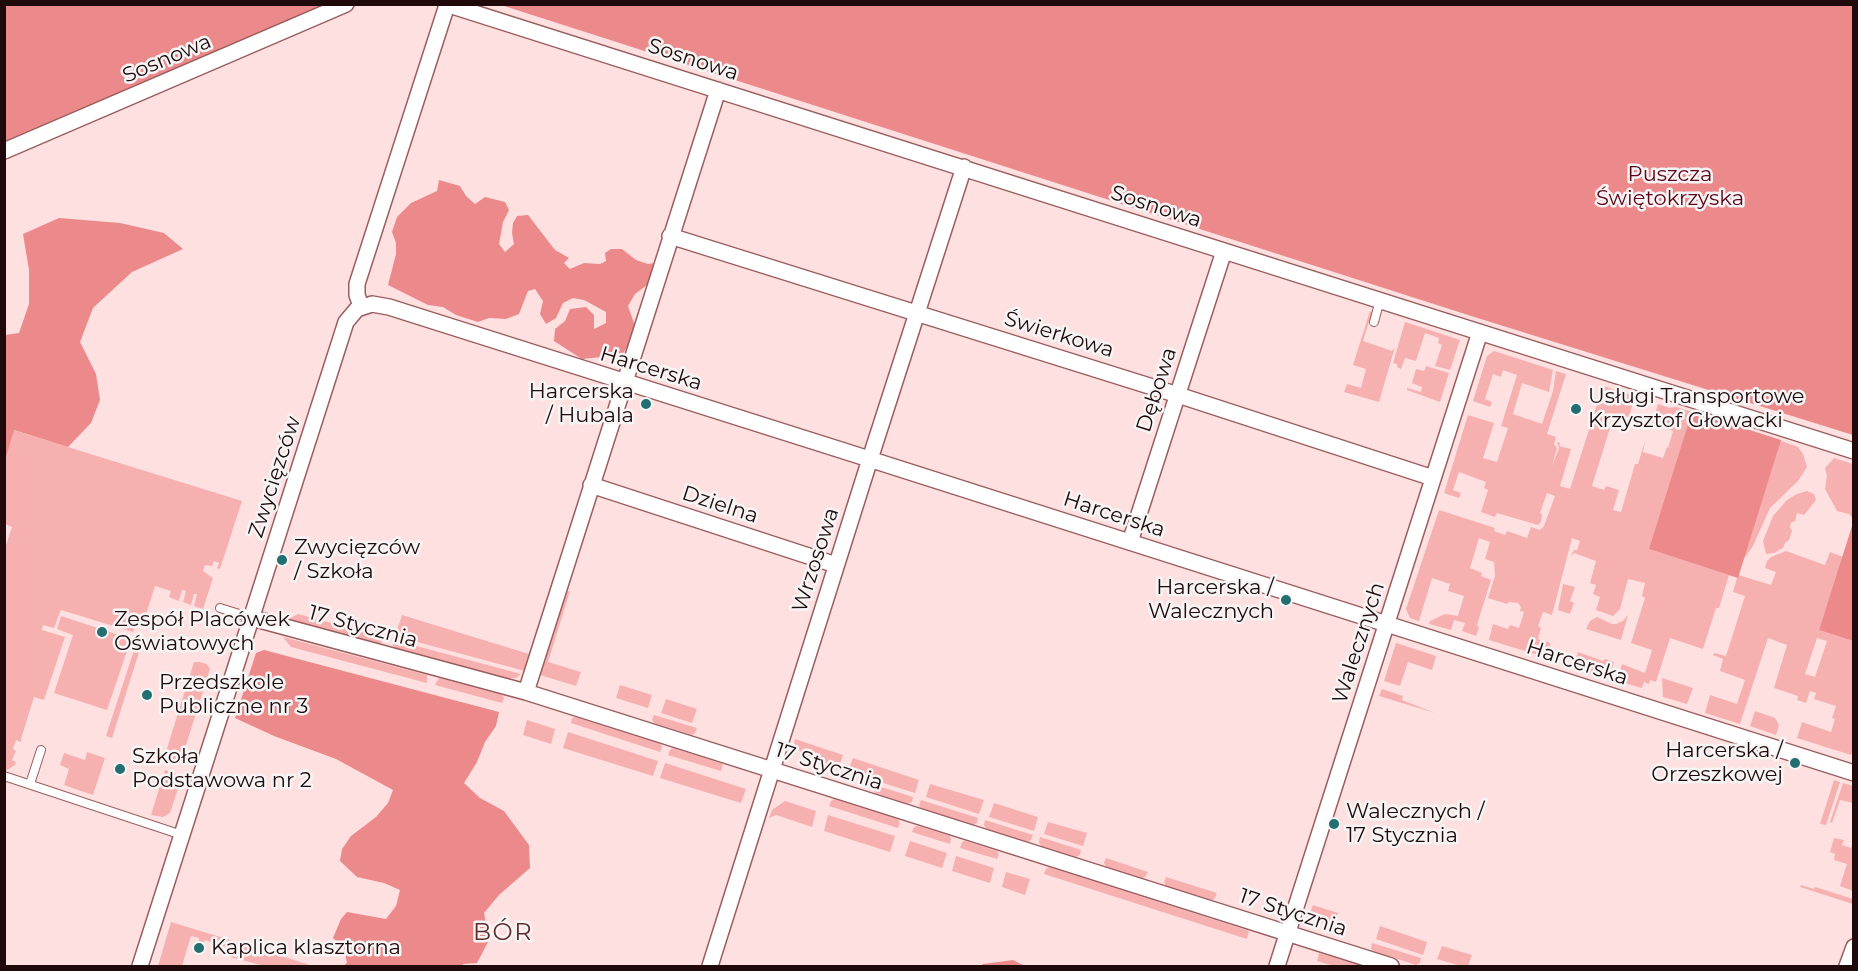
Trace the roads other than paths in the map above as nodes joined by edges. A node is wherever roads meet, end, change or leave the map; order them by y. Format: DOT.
graph roads {
  1 [pos="346,4"];
  2 [pos="446,5"];
  3 [pos="718,90"];
  4 [pos="4,151"];
  5 [pos="964,167"];
  6 [pos="670,236"];
  7 [pos="1224,250"];
  8 [pos="1380,300"];
  9 [pos="361,306"];
  10 [pos="918,313"];
  11 [pos="1374,322"];
  12 [pos="1480,332"];
  13 [pos="624,382"];
  14 [pos="1178,395"];
  15 [pos="1854,451"];
  16 [pos="870,459"];
  17 [pos="1433,478"];
  18 [pos="591,485"];
  19 [pos="1130,542"];
  20 [pos="836,565"];
  21 [pos="220,608"];
  22 [pos="252,618"];
  23 [pos="1387,624"];
  24 [pos="526,692"];
  25 [pos="42,750"];
  26 [pos="773,771"];
  27 [pos="1854,773"];
  28 [pos="4,776"];
  29 [pos="30,784"];
  30 [pos="183,835"];
  31 [pos="1287,934"];
  32 [pos="1854,946"];
  33 [pos="140,966"];
  34 [pos="710,966"];
  35 [pos="1277,966"];
  36 [pos="1391,966"];
  37 [pos="1847,966"];
  1 -- 4 [label="street, Sosnowa"];
  2 -- 3 [label="street, Sosnowa"];
  2 -- 9 [label="street"];
  3 -- 5 [label="street, Sosnowa"];
  3 -- 6 [label="street"];
  5 -- 7 [label="street, Sosnowa"];
  5 -- 10 [label="street, Wrzosowa"];
  6 -- 10 [label="street, Świerkowa"];
  6 -- 13 [label="street"];
  7 -- 8 [label="street, Sosnowa"];
  7 -- 14 [label="street, Dębowa"];
  8 -- 11 [label="lane"];
  8 -- 12 [label="street, Sosnowa"];
  9 -- 13 [label="street, Harcerska"];
  9 -- 22 [label="street, Zwycięzców"];
  10 -- 14 [label="street, Świerkowa"];
  10 -- 16 [label="street, Wrzosowa"];
  12 -- 15 [label="street, Sosnowa"];
  12 -- 17 [label="street, Walecznych"];
  13 -- 16 [label="street, Harcerska"];
  13 -- 18 [label="street"];
  14 -- 17 [label="street, Świerkowa"];
  14 -- 19 [label="street, Dębowa"];
  16 -- 19 [label="street, Harcerska"];
  16 -- 20 [label="street, Wrzosowa"];
  17 -- 23 [label="street, Walecznych"];
  18 -- 20 [label="street, Dzielna"];
  18 -- 24 [label="street"];
  19 -- 23 [label="street, Harcerska"];
  20 -- 26 [label="street, Wrzosowa"];
  21 -- 22 [label="lane"];
  22 -- 24 [label="street, 17 Stycznia"];
  22 -- 30 [label="street, Zwycięzców"];
  23 -- 27 [label="street, Harcerska"];
  23 -- 31 [label="street, Walecznych"];
  24 -- 26 [label="street, 17 Stycznia"];
  25 -- 29 [label="lane"];
  26 -- 31 [label="street, 17 Stycznia"];
  26 -- 34 [label="street, Wrzosowa"];
  28 -- 29 [label="lane"];
  29 -- 30 [label="lane"];
  30 -- 33 [label="street, Zwycięzców"];
  31 -- 35 [label="street, Walecznych"];
  31 -- 36 [label="street, 17 Stycznia"];
  32 -- 37 [label="street"];
}
